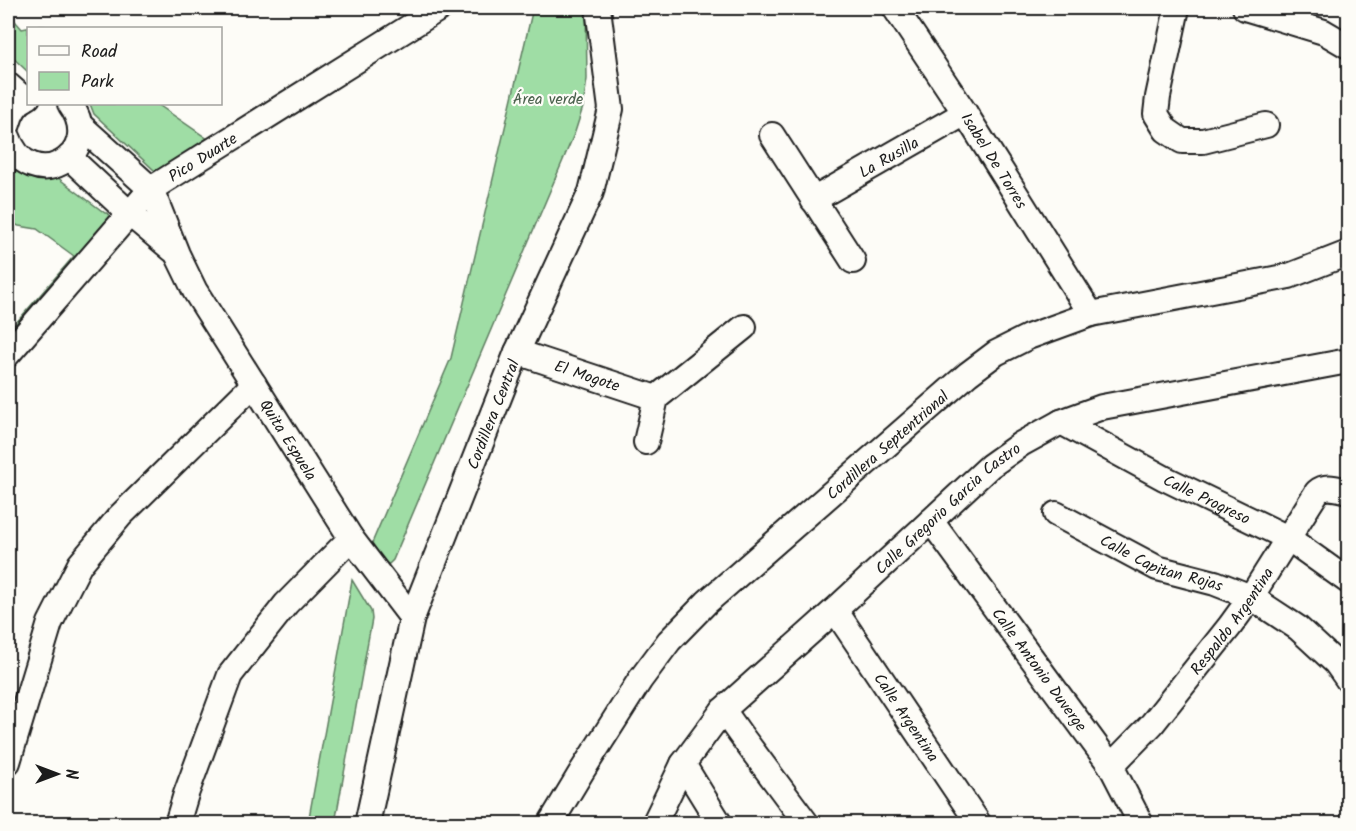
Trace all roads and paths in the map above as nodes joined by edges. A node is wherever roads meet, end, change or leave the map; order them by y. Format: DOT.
graph roads {
  1 [pos="440,8"];
  2 [pos="598,8"];
  3 [pos="895,8"];
  4 [pos="1177,8"];
  5 [pos="1245,8"];
  6 [pos="1348,46"];
  7 [pos="71,105"];
  8 [pos="13,110"];
  9 [pos="965,113"];
  10 [pos="1266,125"];
  11 [pos="81,126"];
  12 [pos="772,135"];
  13 [pos="69,157"];
  14 [pos="151,189"];
  15 [pos="813,200"];
  16 [pos="130,214"];
  17 [pos="1348,253"];
  18 [pos="177,254"];
  19 [pos="854,261"];
  20 [pos="1091,314"];
  21 [pos="744,327"];
  22 [pos="517,352"];
  23 [pos="8,354"];
  24 [pos="1348,361"];
  25 [pos="254,384"];
  26 [pos="656,398"];
  27 [pos="1061,422"];
  28 [pos="646,442"];
  29 [pos="1348,491"];
  30 [pos="1056,514"];
  31 [pos="931,521"];
  32 [pos="351,538"];
  33 [pos="1288,538"];
  34 [pos="1348,581"];
  35 [pos="1251,597"];
  36 [pos="835,610"];
  37 [pos="412,618"];
  38 [pos="1348,680"];
  39 [pos="723,710"];
  40 [pos="8,762"];
  41 [pos="683,764"];
  42 [pos="1111,766"];
  43 [pos="177,824"];
  44 [pos="367,824"];
  45 [pos="550,824"];
  46 [pos="654,824"];
  47 [pos="720,824"];
  48 [pos="807,824"];
  49 [pos="979,824"];
  50 [pos="1141,824"];
  1 -- 14 [label="street, Pico Duarte"];
  2 -- 22 [label="street, Cordillera Central"];
  3 -- 9 [label="street, Isabel De Torres"];
  4 -- 10 [label="street"];
  5 -- 6 [label="street"];
  7 -- 11 [label="street"];
  8 -- 13 [label="street"];
  9 -- 15 [label="street, La Rusilla"];
  9 -- 20 [label="street, Isabel De Torres"];
  11 -- 13 [label="street"];
  11 -- 14 [label="street"];
  12 -- 15 [label="street"];
  13 -- 16 [label="street"];
  14 -- 16 [label="street, Pico Duarte"];
  14 -- 18 [label="street, Quita Espuela"];
  15 -- 19 [label="street"];
  16 -- 18 [label="street"];
  16 -- 23 [label="street, Pico Duarte"];
  17 -- 20 [label="street, Cordillera Septentrional"];
  18 -- 25 [label="street, Quita Espuela"];
  20 -- 45 [label="street, Cordillera Septentrional"];
  21 -- 26 [label="street"];
  22 -- 26 [label="street, El Mogote"];
  22 -- 37 [label="street, Cordillera Central"];
  24 -- 27 [label="street, Calle Gregorio Garcia Castro"];
  25 -- 32 [label="street, Quita Espuela"];
  25 -- 40 [label="street"];
  26 -- 28 [label="street"];
  27 -- 31 [label="street, Calle Gregorio Garcia Castro"];
  27 -- 33 [label="street, Calle Progreso"];
  29 -- 33 [label="street, Respaldo Argentina"];
  30 -- 35 [label="street, Calle Capitan Rojas"];
  31 -- 36 [label="street, Calle Gregorio Garcia Castro"];
  31 -- 42 [label="street, Calle Antonio Duverge"];
  32 -- 37 [label="street, Quita Espuela"];
  32 -- 43 [label="street"];
  33 -- 34 [label="street, Calle Progreso"];
  33 -- 35 [label="street, Respaldo Argentina"];
  35 -- 38 [label="street, Calle Capitan Rojas"];
  35 -- 42 [label="street, Respaldo Argentina"];
  36 -- 39 [label="street, Calle Gregorio Garcia Castro"];
  36 -- 49 [label="street, Calle Argentina"];
  37 -- 44 [label="street, Cordillera Central"];
  39 -- 41 [label="street, Calle Gregorio Garcia Castro"];
  39 -- 48 [label="street"];
  41 -- 46 [label="street, Calle Gregorio Garcia Castro"];
  41 -- 47 [label="street"];
  42 -- 50 [label="street, Calle Antonio Duverge"];
}
